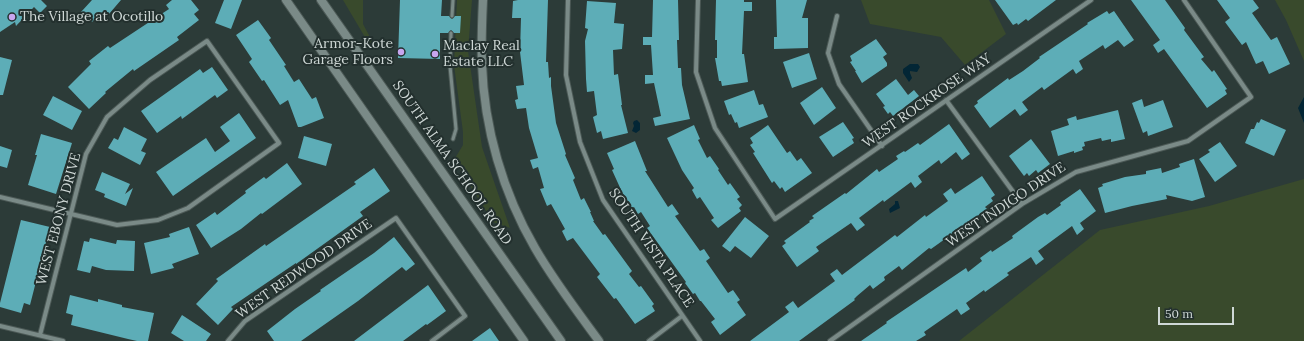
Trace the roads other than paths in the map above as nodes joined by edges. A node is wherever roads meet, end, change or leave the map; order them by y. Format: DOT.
graph roads {
  1 [pos="286,0"];
  2 [pos="321,0"];
  3 [pos="452,0"];
  4 [pos="483,0"];
  5 [pos="568,0"];
  6 [pos="698,0"];
  7 [pos="1091,0"];
  8 [pos="1184,0"];
  9 [pos="452,16"];
  10 [pos="837,16"];
  11 [pos="451,33"];
  12 [pos="946,100"];
  13 [pos="453,139"];
  14 [pos="882,146"];
  15 [pos="0,197"];
  16 [pos="1022,204"];
  17 [pos="71,214"];
  18 [pos="682,316"];
  19 [pos="0,326"];
  20 [pos="40,336"];
  21 [pos="63,341"];
  22 [pos="228,341"];
  23 [pos="432,341"];
  24 [pos="524,341"];
  25 [pos="561,341"];
  26 [pos="598,341"];
  27 [pos="649,341"];
  28 [pos="700,341"];
  29 [pos="830,341"];
  1 -- 24 [label="main road"];
  2 -- 25 [label="main road, SOUTH ALMA SCHOOL ROAD"];
  3 -- 9 [label="lane"];
  4 -- 26 [label="main road"];
  5 -- 18 [label="street, SOUTH VISTA PLACE"];
  6 -- 14 [label="street, WEST ROCKROSE WAY"];
  7 -- 12 [label="street, WEST ROCKROSE WAY"];
  8 -- 16 [label="street, WEST INDIGO DRIVE"];
  10 -- 14 [label="street"];
  11 -- 13 [label="lane"];
  12 -- 14 [label="street, WEST ROCKROSE WAY"];
  12 -- 16 [label="street"];
  15 -- 17 [label="street"];
  16 -- 29 [label="street, WEST INDIGO DRIVE"];
  17 -- 17 [label="street, WEST EBONY DRIVE"];
  17 -- 20 [label="street, WEST EBONY DRIVE"];
  18 -- 27 [label="street"];
  18 -- 28 [label="street, SOUTH VISTA PLACE"];
  19 -- 20 [label="street"];
  20 -- 21 [label="street"];
  22 -- 23 [label="street, WEST REDWOOD DRIVE"];
}
